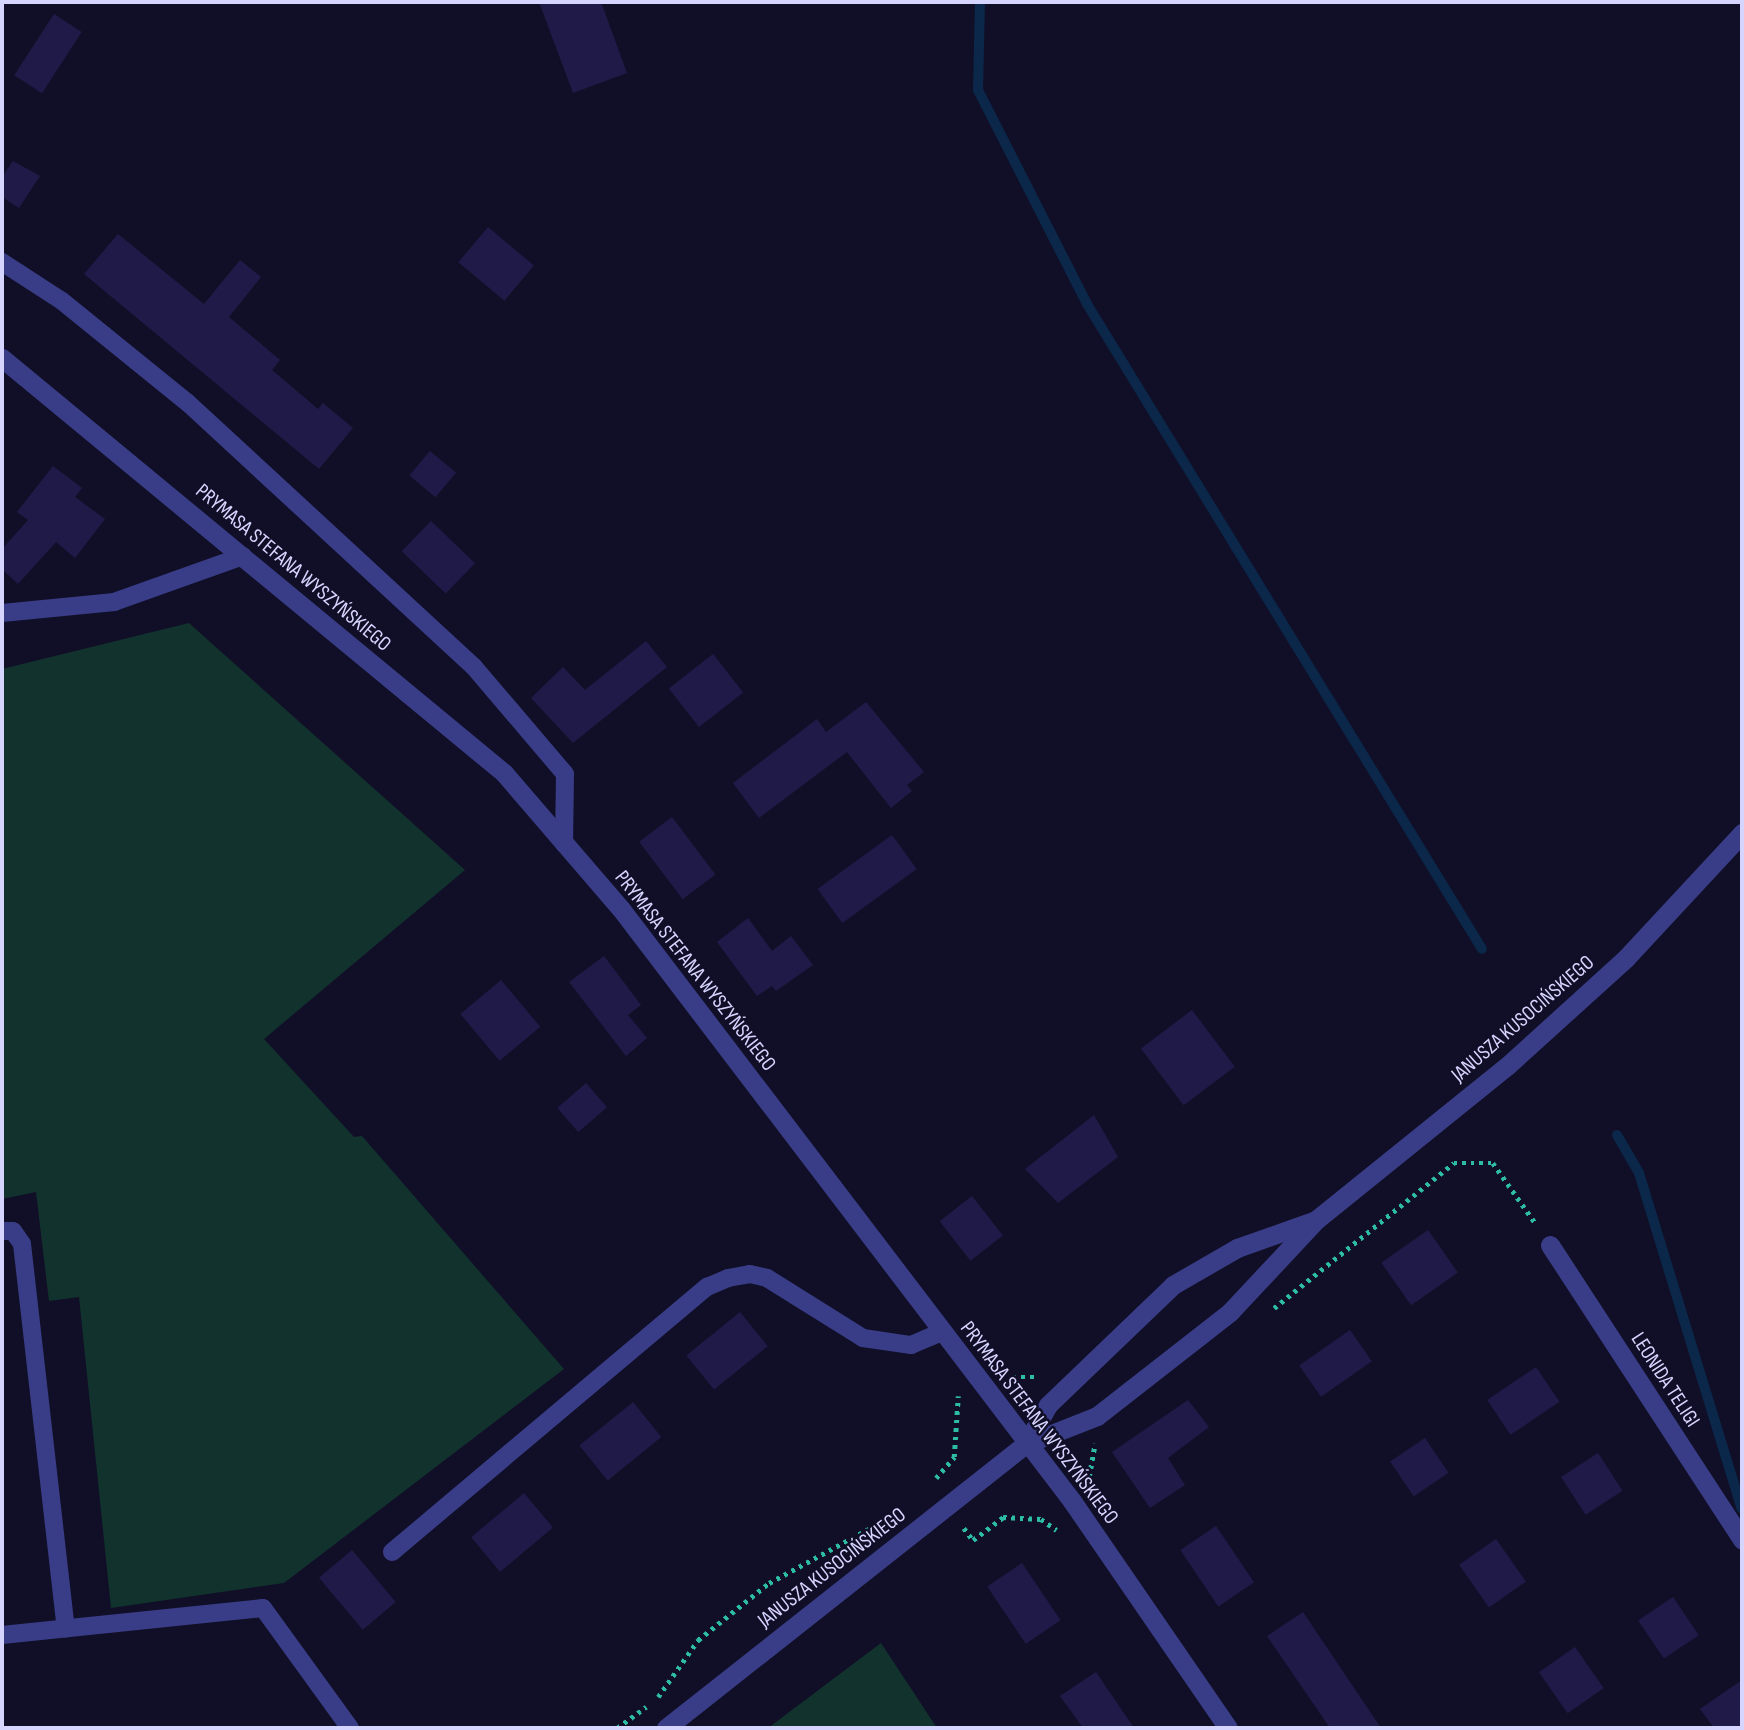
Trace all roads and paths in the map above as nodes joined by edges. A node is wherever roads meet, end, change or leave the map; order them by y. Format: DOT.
graph roads {
  1 [pos="2,262"];
  2 [pos="2,358"];
  3 [pos="243,556"];
  4 [pos="2,613"];
  5 [pos="1742,833"];
  6 [pos="564,844"];
  7 [pos="1316,1220"];
  8 [pos="2,1231"];
  9 [pos="1550,1245"];
  10 [pos="1267,1313"];
  11 [pos="941,1332"];
  12 [pos="1026,1444"];
  13 [pos="876,1525"];
  14 [pos="1742,1539"];
  15 [pos="392,1552"];
  16 [pos="66,1628"];
  17 [pos="2,1635"];
  18 [pos="350,1728"];
  19 [pos="617,1728"];
  20 [pos="666,1728"];
  21 [pos="1228,1728"];
  1 -- 6 [label="lane"];
  2 -- 3 [label="street, PRYMASA STEFANA WYSZYŃSKIEGO"];
  3 -- 4 [label="lane"];
  3 -- 6 [label="street, PRYMASA STEFANA WYSZYŃSKIEGO"];
  5 -- 7 [label="street, JANUSZA KUSOCIŃSKIEGO"];
  6 -- 11 [label="street, PRYMASA STEFANA WYSZYŃSKIEGO"];
  7 -- 12 [label="street, JANUSZA KUSOCIŃSKIEGO"];
  7 -- 12 [label="street, JANUSZA KUSOCIŃSKIEGO"];
  8 -- 16 [label="lane"];
  9 -- 10 [label="path"];
  9 -- 14 [label="street, LEONIDA TELIGI"];
  11 -- 12 [label="street, PRYMASA STEFANA WYSZYŃSKIEGO"];
  11 -- 15 [label="lane"];
  12 -- 20 [label="street, JANUSZA KUSOCIŃSKIEGO"];
  12 -- 21 [label="street, PRYMASA STEFANA WYSZYŃSKIEGO"];
  13 -- 19 [label="path"];
  16 -- 17 [label="lane"];
  16 -- 18 [label="lane"];
}
